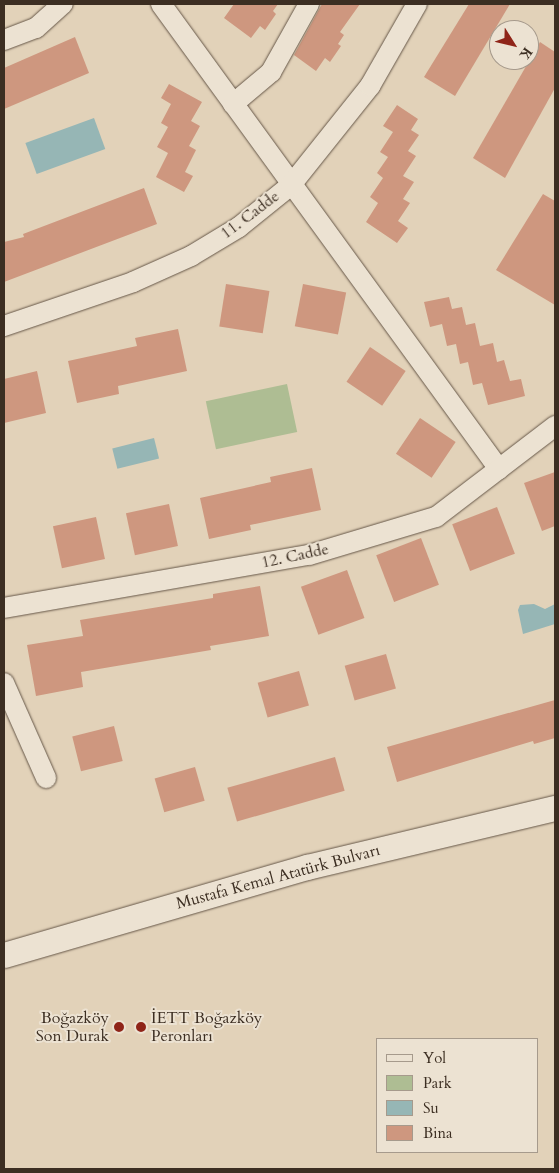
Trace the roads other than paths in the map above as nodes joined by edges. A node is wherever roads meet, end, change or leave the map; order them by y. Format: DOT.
graph roads {
  1 [pos="63,4"];
  2 [pos="161,4"];
  3 [pos="309,4"];
  4 [pos="417,4"];
  5 [pos="4,40"];
  6 [pos="233,104"];
  7 [pos="291,185"];
  8 [pos="4,326"];
  9 [pos="555,426"];
  10 [pos="499,468"];
  11 [pos="4,608"];
  12 [pos="4,682"];
  13 [pos="46,778"];
  14 [pos="555,808"];
  15 [pos="4,955"];
  1 -- 5 [label="street"];
  2 -- 6 [label="street"];
  3 -- 6 [label="street"];
  4 -- 7 [label="street, 11. Cadde"];
  6 -- 7 [label="street"];
  7 -- 8 [label="street, 11. Cadde"];
  7 -- 10 [label="street"];
  9 -- 10 [label="street, 12. Cadde"];
  10 -- 11 [label="street, 12. Cadde"];
  12 -- 13 [label="street"];
  14 -- 15 [label="street, Mustafa Kemal Atatürk Bulvarı"];
}
